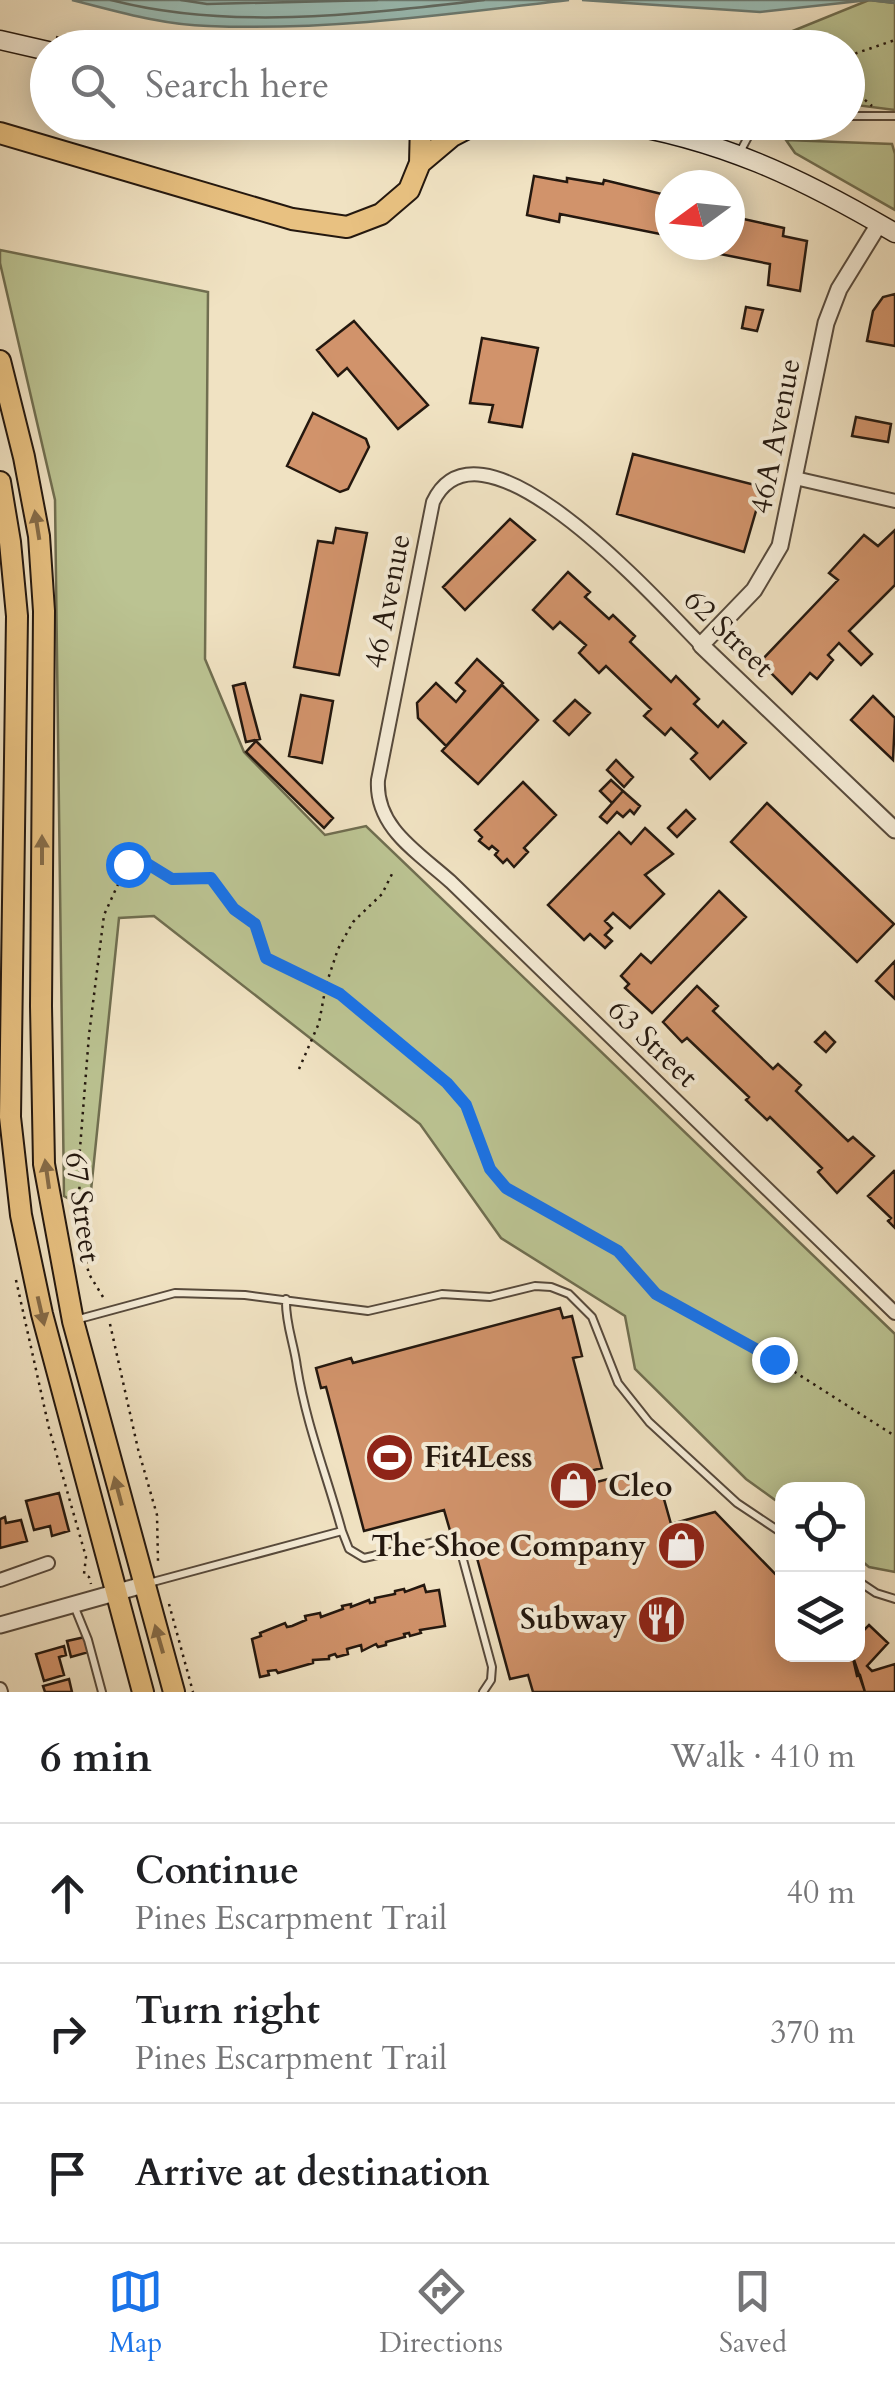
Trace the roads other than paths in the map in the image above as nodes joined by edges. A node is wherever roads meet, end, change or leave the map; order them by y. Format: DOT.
graph roads {
  1 [pos="0,40"];
  2 [pos="30,46"];
  3 [pos="865,116"];
  4 [pos="895,116"];
  5 [pos="0,133"];
  6 [pos="421,140"];
  7 [pos="447,140"];
  8 [pos="689,140"];
  9 [pos="746,140"];
  10 [pos="29,144"];
  11 [pos="0,147"];
  12 [pos="738,154"];
  13 [pos="420,163"];
  14 [pos="887,228"];
  15 [pos="0,361"];
  16 [pos="795,478"];
  17 [pos="0,482"];
  18 [pos="516,487"];
  19 [pos="895,500"];
  20 [pos="702,645"];
  21 [pos="380,807"];
  22 [pos="895,830"];
  23 [pos="286,1299"];
  24 [pos="895,1313"];
  25 [pos="73,1321"];
  26 [pos="775,1528"];
  27 [pos="342,1531"];
  28 [pos="48,1563"];
  29 [pos="0,1580"];
  30 [pos="144,1585"];
  31 [pos="865,1586"];
  32 [pos="117,1592"];
  33 [pos="895,1600"];
  34 [pos="73,1603"];
  35 [pos="0,1625"];
  36 [pos="102,1692"];
  37 [pos="142,1692"];
  38 [pos="174,1692"];
  39 [pos="483,1692"];
  1 -- 2 [label="main road"];
  3 -- 4 [label="lane"];
  5 -- 10 [label="main road"];
  6 -- 13 [label="main road"];
  7 -- 13 [label="main road"];
  8 -- 12 [label="main road"];
  9 -- 12 [label="lane"];
  10 -- 11 [label="main road"];
  10 -- 13 [label="main road"];
  12 -- 14 [label="main road"];
  14 -- 16 [label="street, 46A Avenue"];
  25 -- 15 [label="main road, 67 Street, one-way"];
  16 -- 19 [label="street"];
  16 -- 20 [label="street, 46A Avenue"];
  17 -- 32 [label="main road, 67 Street, one-way"];
  18 -- 20 [label="street, 62 Street"];
  18 -- 21 [label="street, 46 Avenue"];
  20 -- 22 [label="street, 62 Street"];
  21 -- 24 [label="street, 63 Street"];
  23 -- 25 [label="lane"];
  23 -- 26 [label="lane"];
  23 -- 27 [label="lane"];
  30 -- 25 [label="main road, 67 Street, one-way"];
  27 -- 30 [label="lane"];
  27 -- 39 [label="lane"];
  28 -- 29 [label="street"];
  30 -- 32 [label="street"];
  38 -- 30 [label="main road, 67 Street, one-way"];
  31 -- 33 [label="lane"];
  32 -- 34 [label="street"];
  32 -- 37 [label="main road, 67 Street"];
  34 -- 35 [label="street"];
  34 -- 36 [label="lane"];
}
